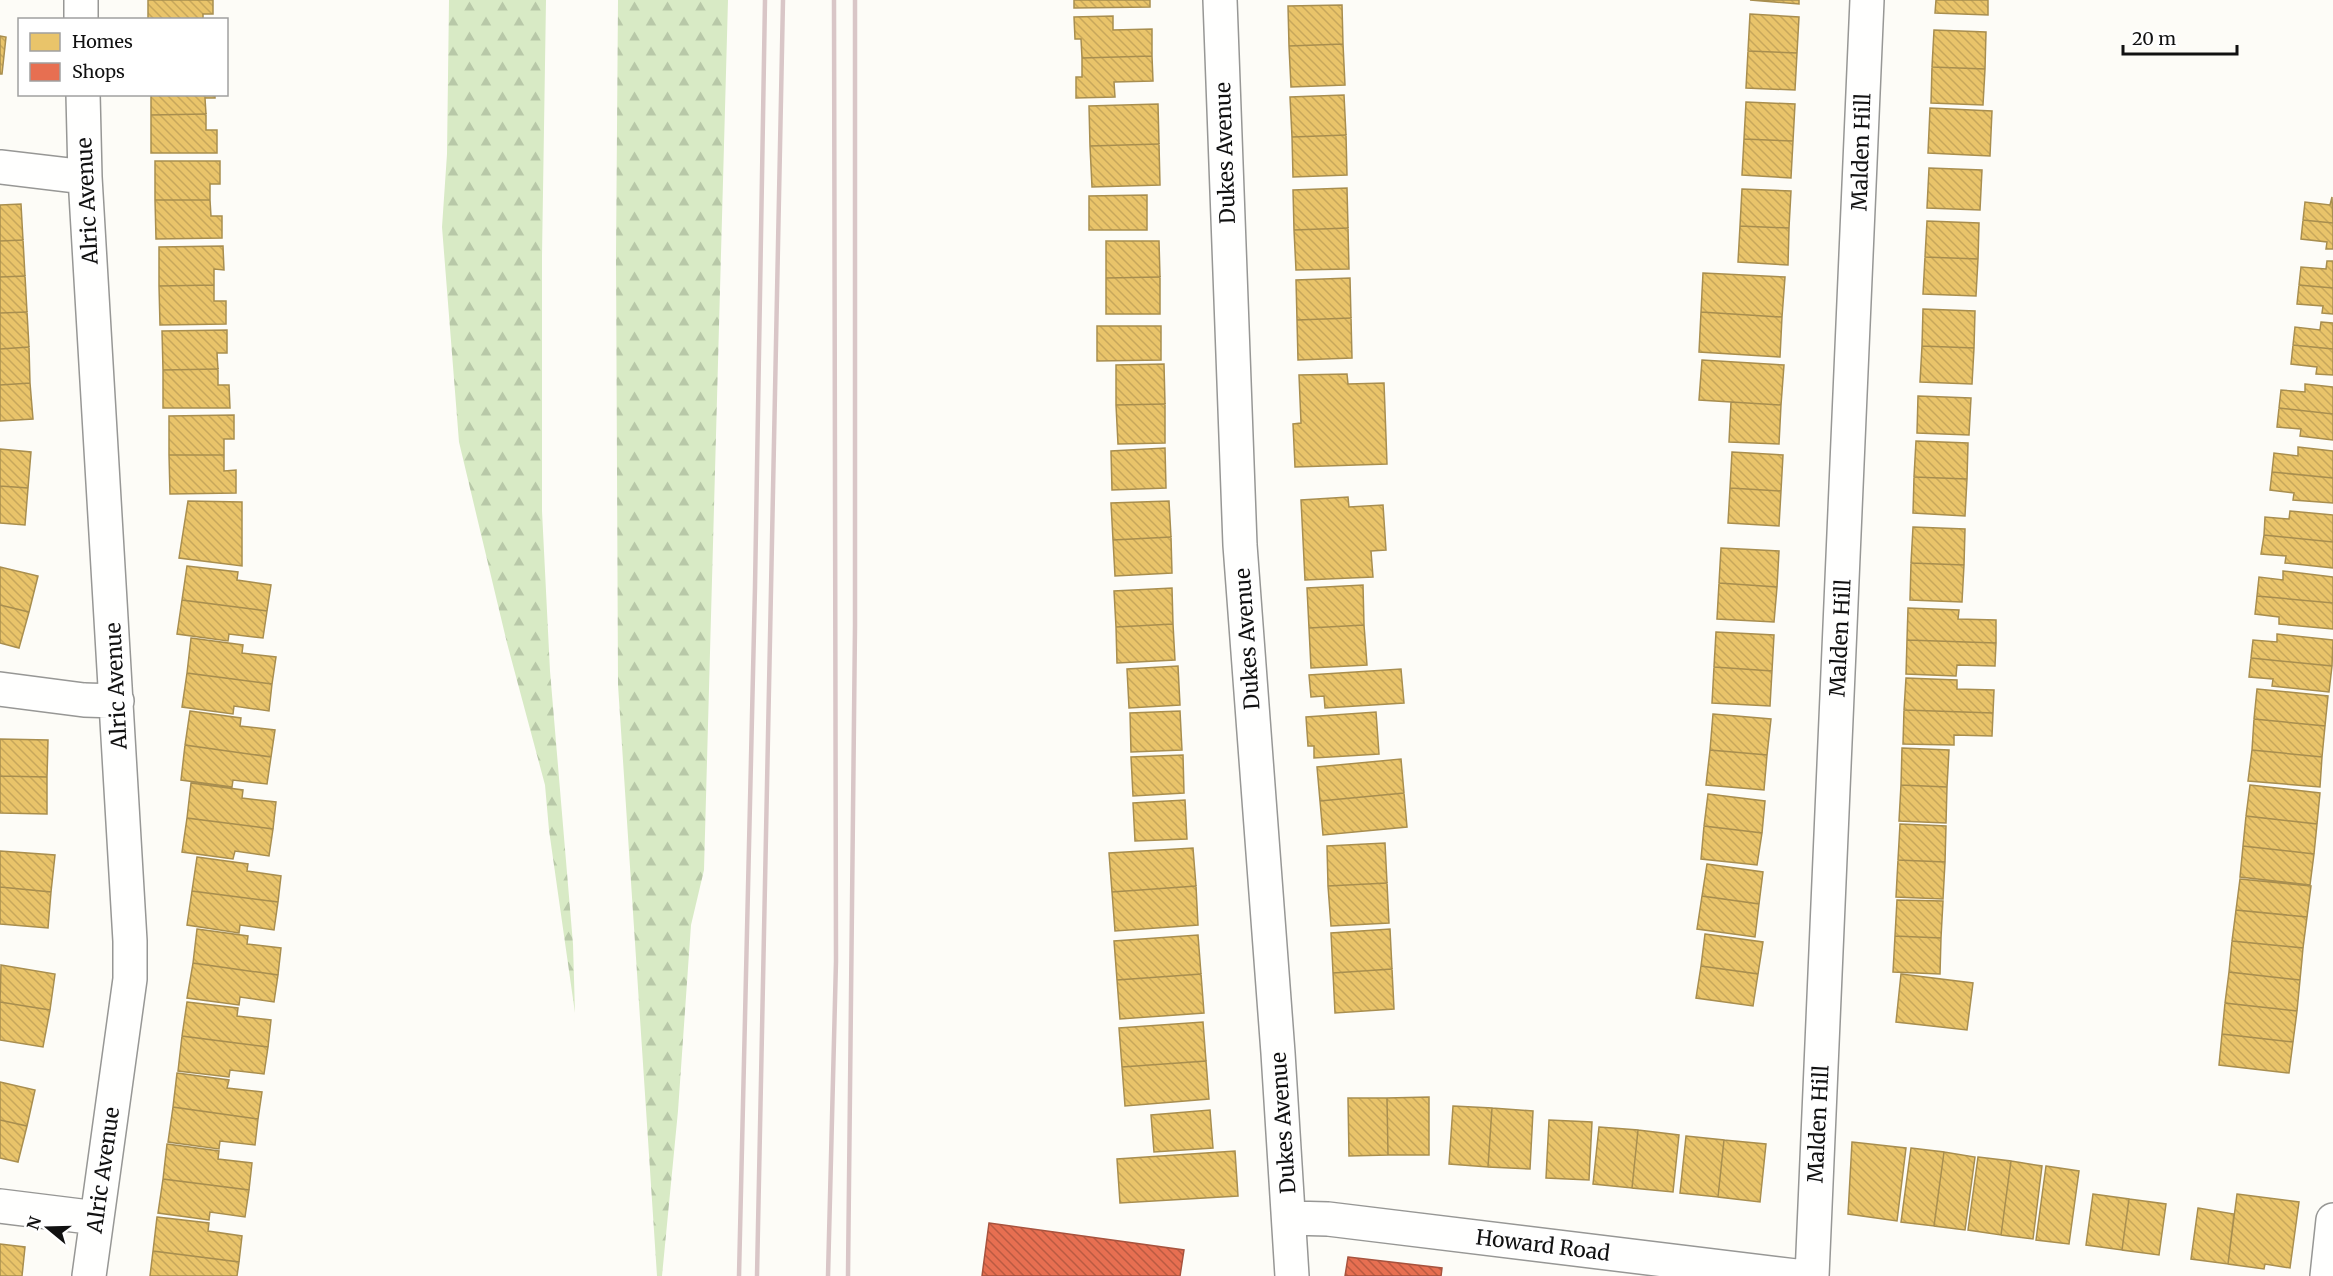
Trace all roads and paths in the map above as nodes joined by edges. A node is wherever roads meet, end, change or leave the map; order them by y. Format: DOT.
graph roads {
  1 [pos="81,0"];
  2 [pos="1220,0"];
  3 [pos="1867,0"];
  4 [pos="81,18"];
  5 [pos="83,96"];
  6 [pos="0,167"];
  7 [pos="84,177"];
  8 [pos="0,689"];
  9 [pos="117,701"];
  10 [pos="0,1206"];
  11 [pos="97,1218"];
  12 [pos="1290,1218"];
  13 [pos="2333,1220"];
  14 [pos="89,1276"];
  15 [pos="1292,1276"];
  16 [pos="1796,1276"];
  17 [pos="1812,1276"];
  18 [pos="2327,1276"];
  1 -- 4 [label="street"];
  2 -- 12 [label="street, Dukes Avenue"];
  3 -- 17 [label="street, Malden Hill"];
  5 -- 7 [label="street, Alric Avenue"];
  6 -- 7 [label="street"];
  7 -- 9 [label="street, Alric Avenue"];
  8 -- 9 [label="street"];
  9 -- 11 [label="street, Alric Avenue"];
  10 -- 11 [label="street"];
  11 -- 14 [label="street, Alric Avenue"];
  12 -- 15 [label="street, Dukes Avenue"];
  12 -- 16 [label="street, Howard Road"];
  13 -- 18 [label="street"];
}
